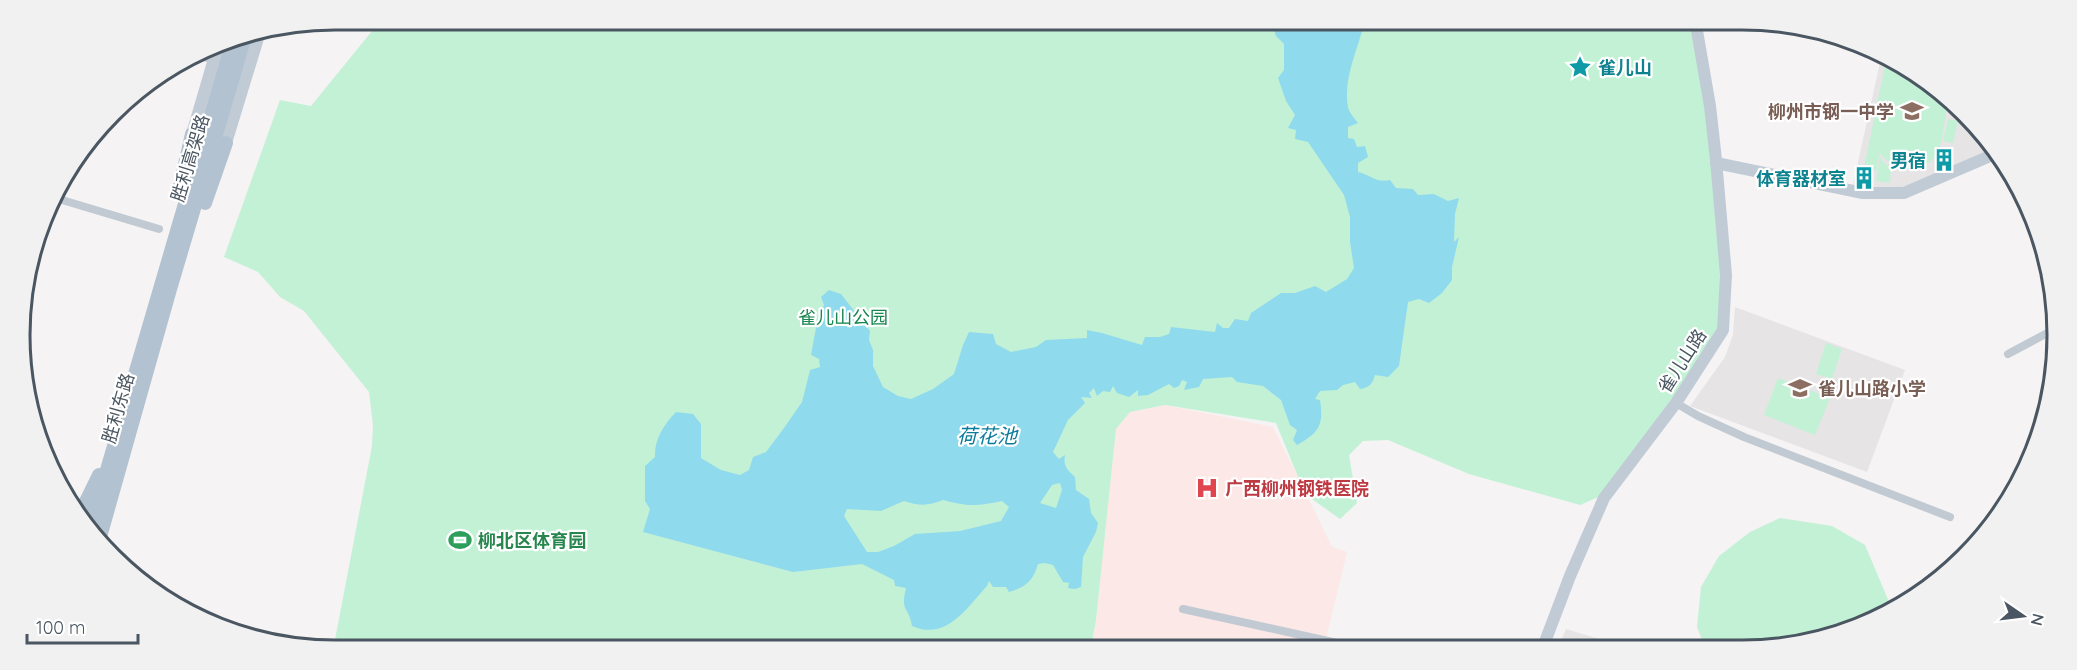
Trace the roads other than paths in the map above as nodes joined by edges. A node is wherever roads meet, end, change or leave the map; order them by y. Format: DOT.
graph roads {
  1 [pos="1697,30"];
  2 [pos="257,40"];
  3 [pos="243,44"];
  4 [pos="231,48"];
  5 [pos="216,54"];
  6 [pos="207,58"];
  7 [pos="214,60"];
  8 [pos="192,134"];
  9 [pos="226,143"];
  10 [pos="1989,156"];
  11 [pos="1716,163"];
  12 [pos="61,200"];
  13 [pos="164,229"];
  14 [pos="165,288"];
  15 [pos="2047,333"];
  16 [pos="2008,354"];
  17 [pos="136,390"];
  18 [pos="1676,403"];
  19 [pos="121,421"];
  20 [pos="103,468"];
  21 [pos="83,507"];
  22 [pos="88,514"];
  23 [pos="1950,517"];
  24 [pos="99,527"];
  25 [pos="99,528"];
  26 [pos="1184,609"];
  27 [pos="1324,640"];
  28 [pos="1546,640"];
  1 -- 11 [label="street, 雀儿山路"];
  2 -- 9 [label="street"];
  3 -- 14 [label="main road, 胜利高架路"];
  4 -- 14 [label="main road, 胜利高架路"];
  5 -- 7 [label="street"];
  6 -- 7 [label="street"];
  7 -- 8 [label="street"];
  8 -- 13 [label="main road"];
  9 -- 17 [label="main road"];
  10 -- 11 [label="street"];
  11 -- 18 [label="street, 雀儿山路"];
  12 -- 13 [label="street"];
  13 -- 17 [label="main road"];
  14 -- 17 [label="main road, 胜利东路"];
  15 -- 16 [label="street"];
  17 -- 19 [label="main road, 胜利东路"];
  17 -- 25 [label="main road, 胜利东路"];
  18 -- 23 [label="street"];
  18 -- 28 [label="street, 雀儿山路"];
  19 -- 20 [label="main road"];
  19 -- 24 [label="main road, 胜利东路"];
  20 -- 21 [label="main road"];
  20 -- 22 [label="main road"];
  26 -- 27 [label="street"];
}
